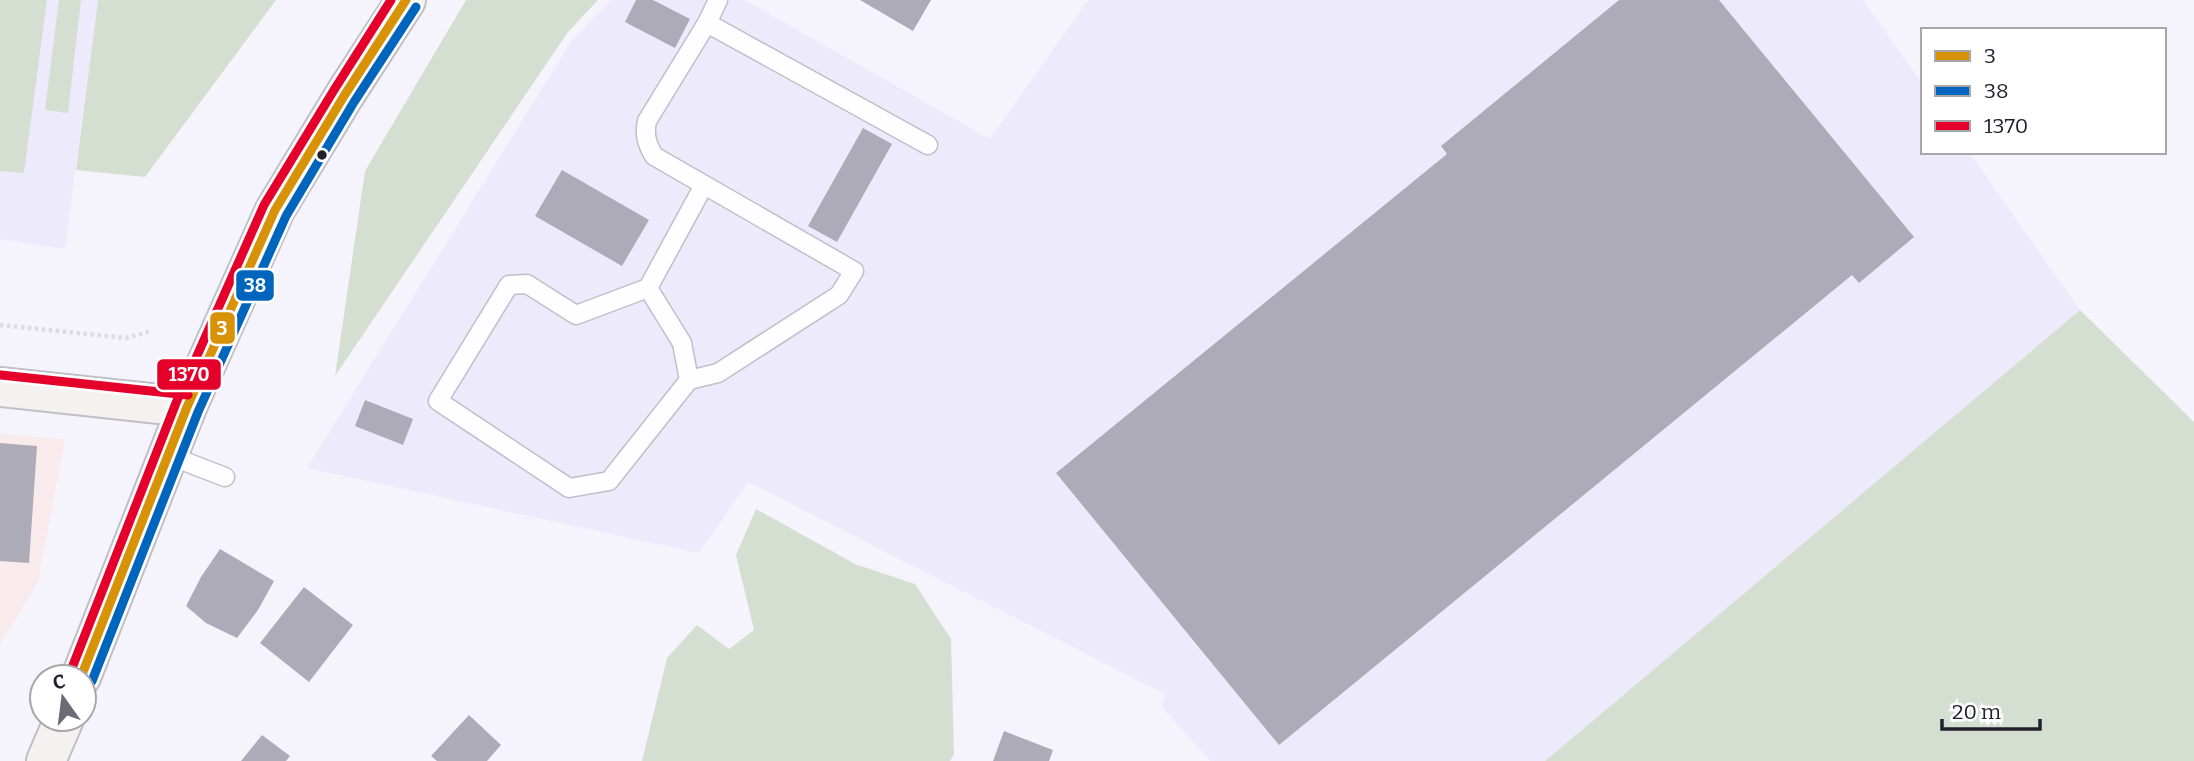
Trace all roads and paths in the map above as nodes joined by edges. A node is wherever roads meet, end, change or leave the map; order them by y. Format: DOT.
graph roads {
  1 [pos="406,0"];
  2 [pos="718,0"];
  3 [pos="707,23"];
  4 [pos="928,145"];
  5 [pos="704,185"];
  6 [pos="648,288"];
  7 [pos="0,325"];
  8 [pos="151,331"];
  9 [pos="689,380"];
  10 [pos="0,387"];
  11 [pos="187,407"];
  12 [pos="169,455"];
  13 [pos="225,477"];
  14 [pos="87,663"];
  15 [pos="58,733"];
  16 [pos="46,761"];
  1 -- 11 [label="main road"];
  2 -- 3 [label="lane"];
  3 -- 4 [label="lane"];
  3 -- 5 [label="lane"];
  5 -- 6 [label="lane"];
  5 -- 9 [label="lane"];
  6 -- 9 [label="lane"];
  6 -- 9 [label="lane"];
  7 -- 8 [label="path"];
  10 -- 11 [label="main road"];
  11 -- 12 [label="main road"];
  12 -- 13 [label="lane"];
  12 -- 14 [label="main road"];
  15 -- 16 [label="main road"];
}
